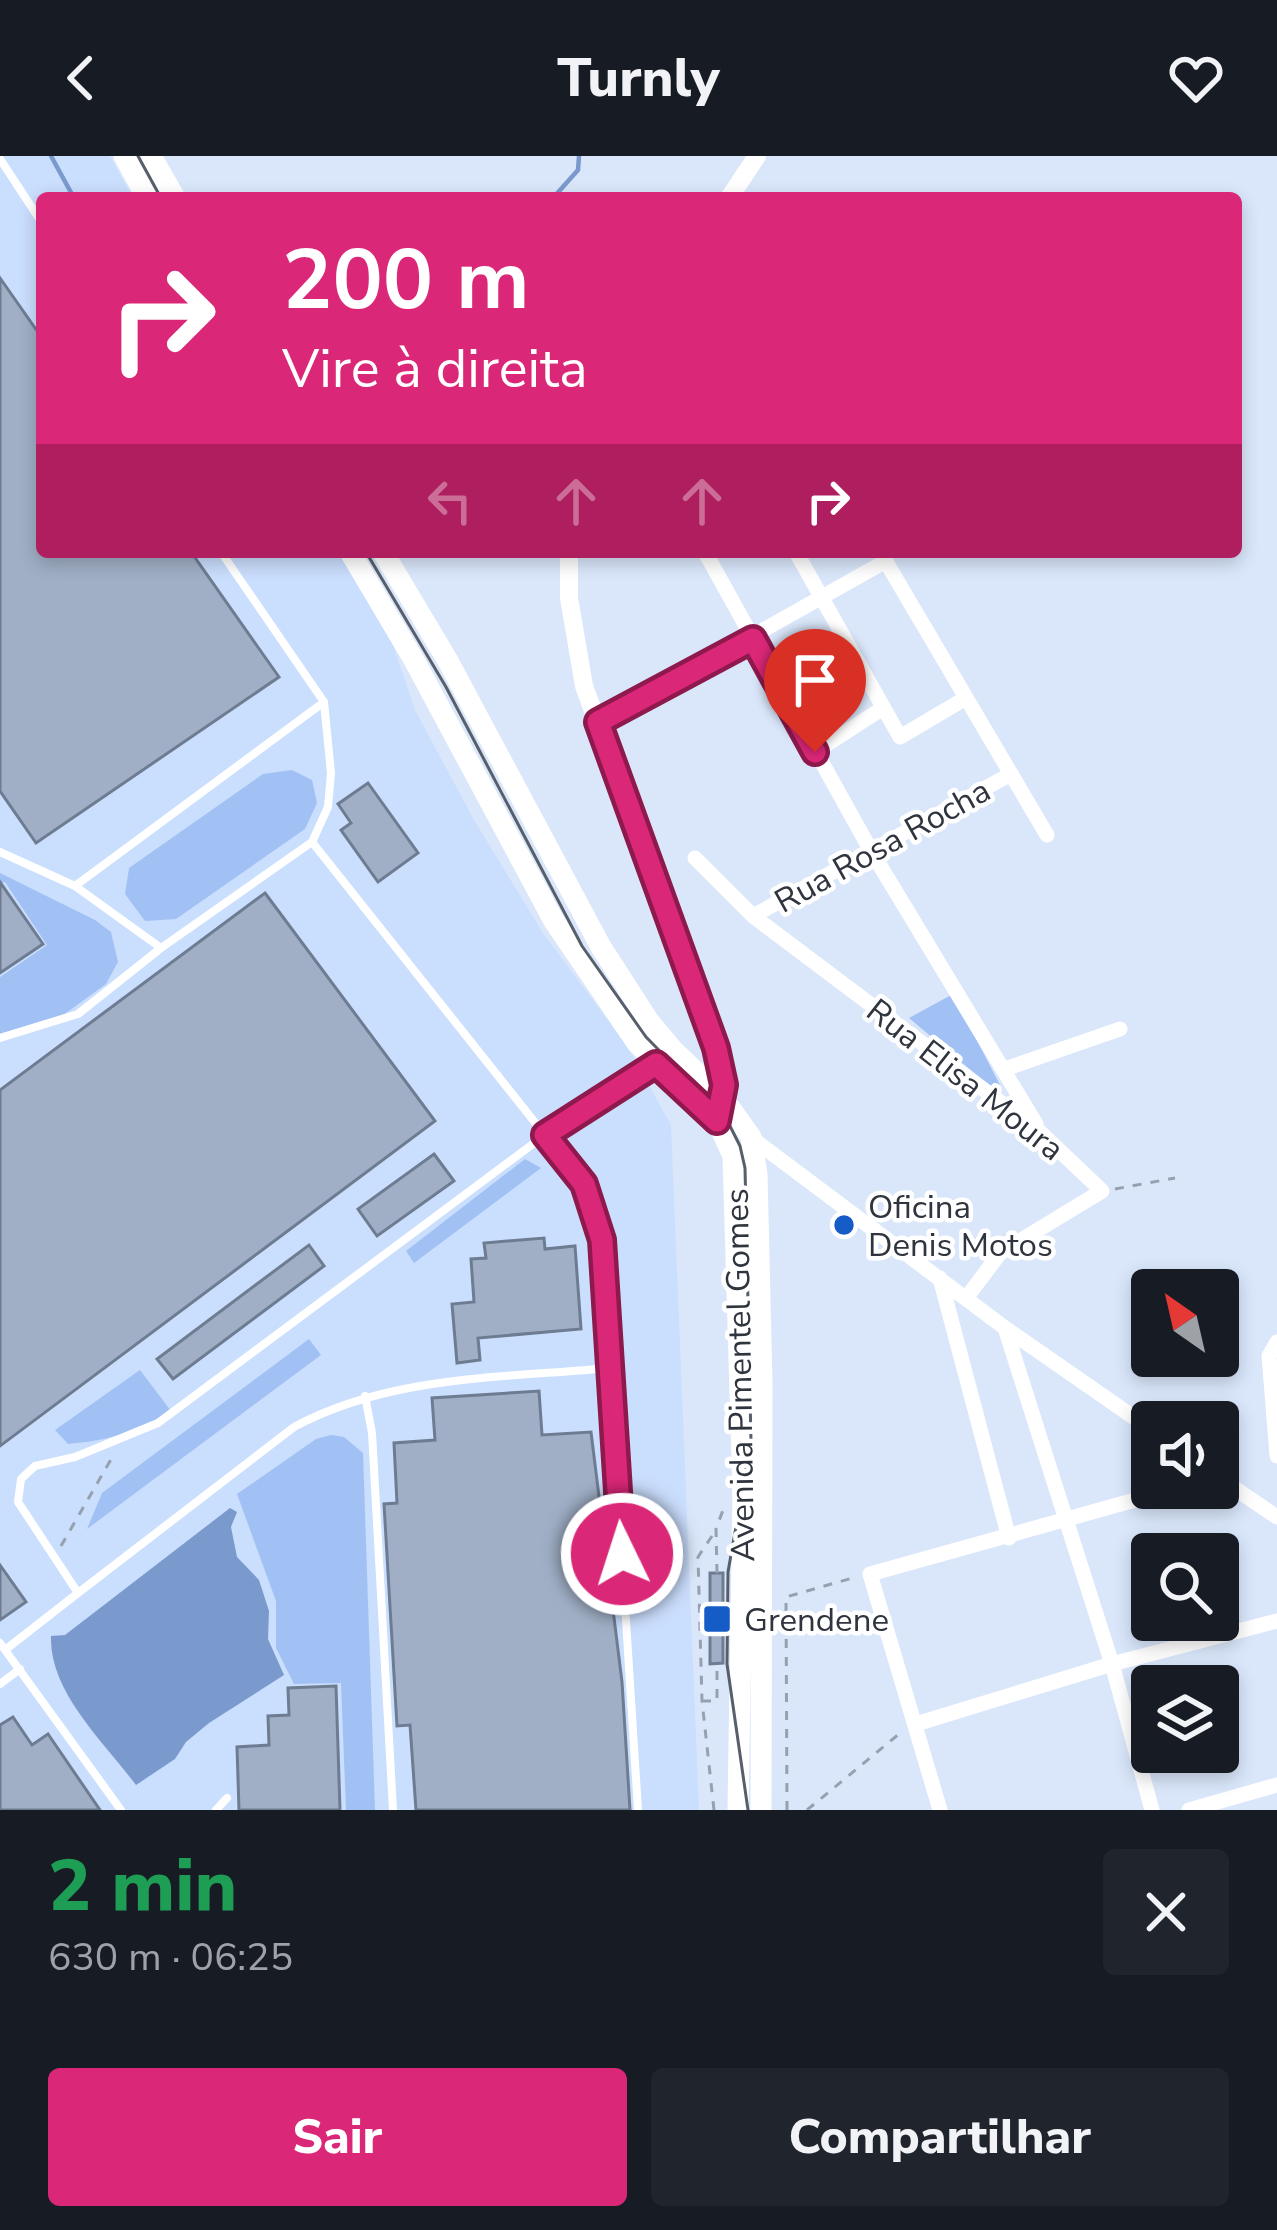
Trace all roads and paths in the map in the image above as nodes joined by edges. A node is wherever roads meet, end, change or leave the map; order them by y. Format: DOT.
graph roads {
  1 [pos="124,156"];
  2 [pos="152,156"];
  3 [pos="758,156"];
  4 [pos="0,160"];
  5 [pos="144,192"];
  6 [pos="172,192"];
  7 [pos="733,192"];
  8 [pos="36,214"];
  9 [pos="225,558"];
  10 [pos="354,558"];
  11 [pos="387,558"];
  12 [pos="569,558"];
  13 [pos="708,558"];
  14 [pos="799,558"];
  15 [pos="881,558"];
  16 [pos="885,558"];
  17 [pos="821,599"];
  18 [pos="753,639"];
  19 [pos="966,698"];
  20 [pos="324,701"];
  21 [pos="883,708"];
  22 [pos="598,722"];
  23 [pos="815,752"];
  24 [pos="1011,774"];
  25 [pos="536,826"];
  26 [pos="1047,835"];
  27 [pos="312,842"];
  28 [pos="509,843"];
  29 [pos="870,849"];
  30 [pos="0,852"];
  31 [pos="695,858"];
  32 [pos="75,886"];
  33 [pos="753,916"];
  34 [pos="161,949"];
  35 [pos="1120,1029"];
  36 [pos="0,1038"];
  37 [pos="664,1057"];
  38 [pos="1005,1069"];
  39 [pos="723,1097"];
  40 [pos="720,1126"];
  41 [pos="1040,1132"];
  42 [pos="545,1135"];
  43 [pos="751,1137"];
  44 [pos="1175,1178"];
  45 [pos="1102,1191"];
  46 [pos="940,1278"];
  47 [pos="967,1297"];
  48 [pos="1005,1328"];
  49 [pos="1273,1349"];
  50 [pos="610,1368"];
  51 [pos="365,1396"];
  52 [pos="1131,1415"];
  53 [pos="1276,1424"];
  54 [pos="123,1438"];
  55 [pos="1277,1456"];
  56 [pos="1239,1491"];
  57 [pos="1131,1502"];
  58 [pos="1277,1517"];
  59 [pos="1066,1521"];
  60 [pos="716,1529"];
  61 [pos="1009,1538"];
  62 [pos="717,1553"];
  63 [pos="54,1560"];
  64 [pos="717,1573"];
  65 [pos="870,1574"];
  66 [pos="78,1593"];
  67 [pos="1277,1621"];
  68 [pos="3,1646"];
  69 [pos="1112,1664"];
  70 [pos="20,1669"];
  71 [pos="701,1679"];
  72 [pos="0,1684"];
  73 [pos="702,1702"];
  74 [pos="916,1724"];
  75 [pos="1277,1784"];
  76 [pos="227,1798"];
  77 [pos="121,1810"];
  78 [pos="216,1810"];
  79 [pos="393,1810"];
  80 [pos="638,1810"];
  81 [pos="714,1810"];
  82 [pos="738,1810"];
  83 [pos="761,1810"];
  84 [pos="787,1810"];
  85 [pos="807,1810"];
  86 [pos="940,1810"];
  87 [pos="1152,1810"];
  88 [pos="1189,1810"];
  1 -- 5 [label="main road"];
  2 -- 6 [label="main road"];
  3 -- 7 [label="street"];
  4 -- 8 [label="lane"];
  9 -- 20 [label="lane"];
  10 -- 28 [label="main road, Avenida Pimentel Gomes"];
  11 -- 25 [label="main road, Avenida Pimentel Gomes"];
  12 -- 22 [label="street"];
  13 -- 18 [label="street"];
  14 -- 17 [label="street"];
  15 -- 17 [label="street"];
  16 -- 19 [label="street"];
  17 -- 18 [label="street"];
  17 -- 21 [label="street"];
  18 -- 22 [label="street"];
  18 -- 23 [label="street"];
  19 -- 21 [label="street"];
  19 -- 24 [label="street"];
  20 -- 27 [label="lane"];
  20 -- 32 [label="lane"];
  21 -- 23 [label="street"];
  22 -- 39 [label="street"];
  23 -- 29 [label="street"];
  24 -- 26 [label="street"];
  24 -- 29 [label="street, Rua Rosa Rocha"];
  25 -- 28 [label="main road"];
  25 -- 37 [label="main road, Avenida Pimentel Gomes"];
  27 -- 34 [label="lane"];
  27 -- 42 [label="lane"];
  28 -- 37 [label="main road, Avenida Pimentel Gomes"];
  29 -- 33 [label="street, Rua Rosa Rocha"];
  29 -- 38 [label="street"];
  30 -- 32 [label="lane"];
  31 -- 33 [label="street, Rua Elisa Moura"];
  32 -- 34 [label="lane"];
  33 -- 41 [label="street, Rua Elisa Moura"];
  34 -- 36 [label="lane"];
  35 -- 38 [label="street"];
  37 -- 39 [label="main road, Avenida Pimentel Gomes"];
  37 -- 40 [label="main road, Avenida Pimentel Gomes"];
  37 -- 42 [label="lane"];
  38 -- 41 [label="street"];
  39 -- 40 [label="street"];
  39 -- 43 [label="main road, Avenida Pimentel Gomes"];
  40 -- 43 [label="street"];
  40 -- 82 [label="main road, Avenida Pimentel Gomes"];
  41 -- 45 [label="street, Rua Elisa Moura"];
  42 -- 50 [label="lane"];
  42 -- 54 [label="lane"];
  43 -- 46 [label="street"];
  43 -- 83 [label="main road, Avenida Pimentel Gomes"];
  44 -- 45 [label="path"];
  45 -- 47 [label="street, Rua Elisa Moura"];
  46 -- 47 [label="street"];
  46 -- 61 [label="street"];
  47 -- 48 [label="street"];
  48 -- 52 [label="street"];
  48 -- 59 [label="street"];
  49 -- 53 [label="street"];
  50 -- 51 [label="lane"];
  50 -- 80 [label="lane"];
  51 -- 66 [label="lane"];
  51 -- 79 [label="lane"];
  53 -- 55 [label="street"];
  54 -- 63 [label="path"];
  54 -- 63 [label="lane"];
  56 -- 58 [label="street"];
  57 -- 59 [label="street"];
  59 -- 61 [label="street"];
  59 -- 69 [label="street"];
  60 -- 71 [label="path"];
  61 -- 65 [label="street"];
  62 -- 64 [label="path"];
  63 -- 66 [label="lane"];
  65 -- 74 [label="street"];
  65 -- 84 [label="path"];
  66 -- 68 [label="lane"];
  67 -- 69 [label="street"];
  68 -- 70 [label="lane"];
  69 -- 74 [label="street"];
  69 -- 87 [label="street"];
  70 -- 72 [label="lane"];
  70 -- 77 [label="lane"];
  71 -- 73 [label="path"];
  71 -- 73 [label="path"];
  73 -- 81 [label="path"];
  74 -- 85 [label="path"];
  74 -- 86 [label="street"];
  75 -- 88 [label="street"];
  76 -- 78 [label="lane"];
}
